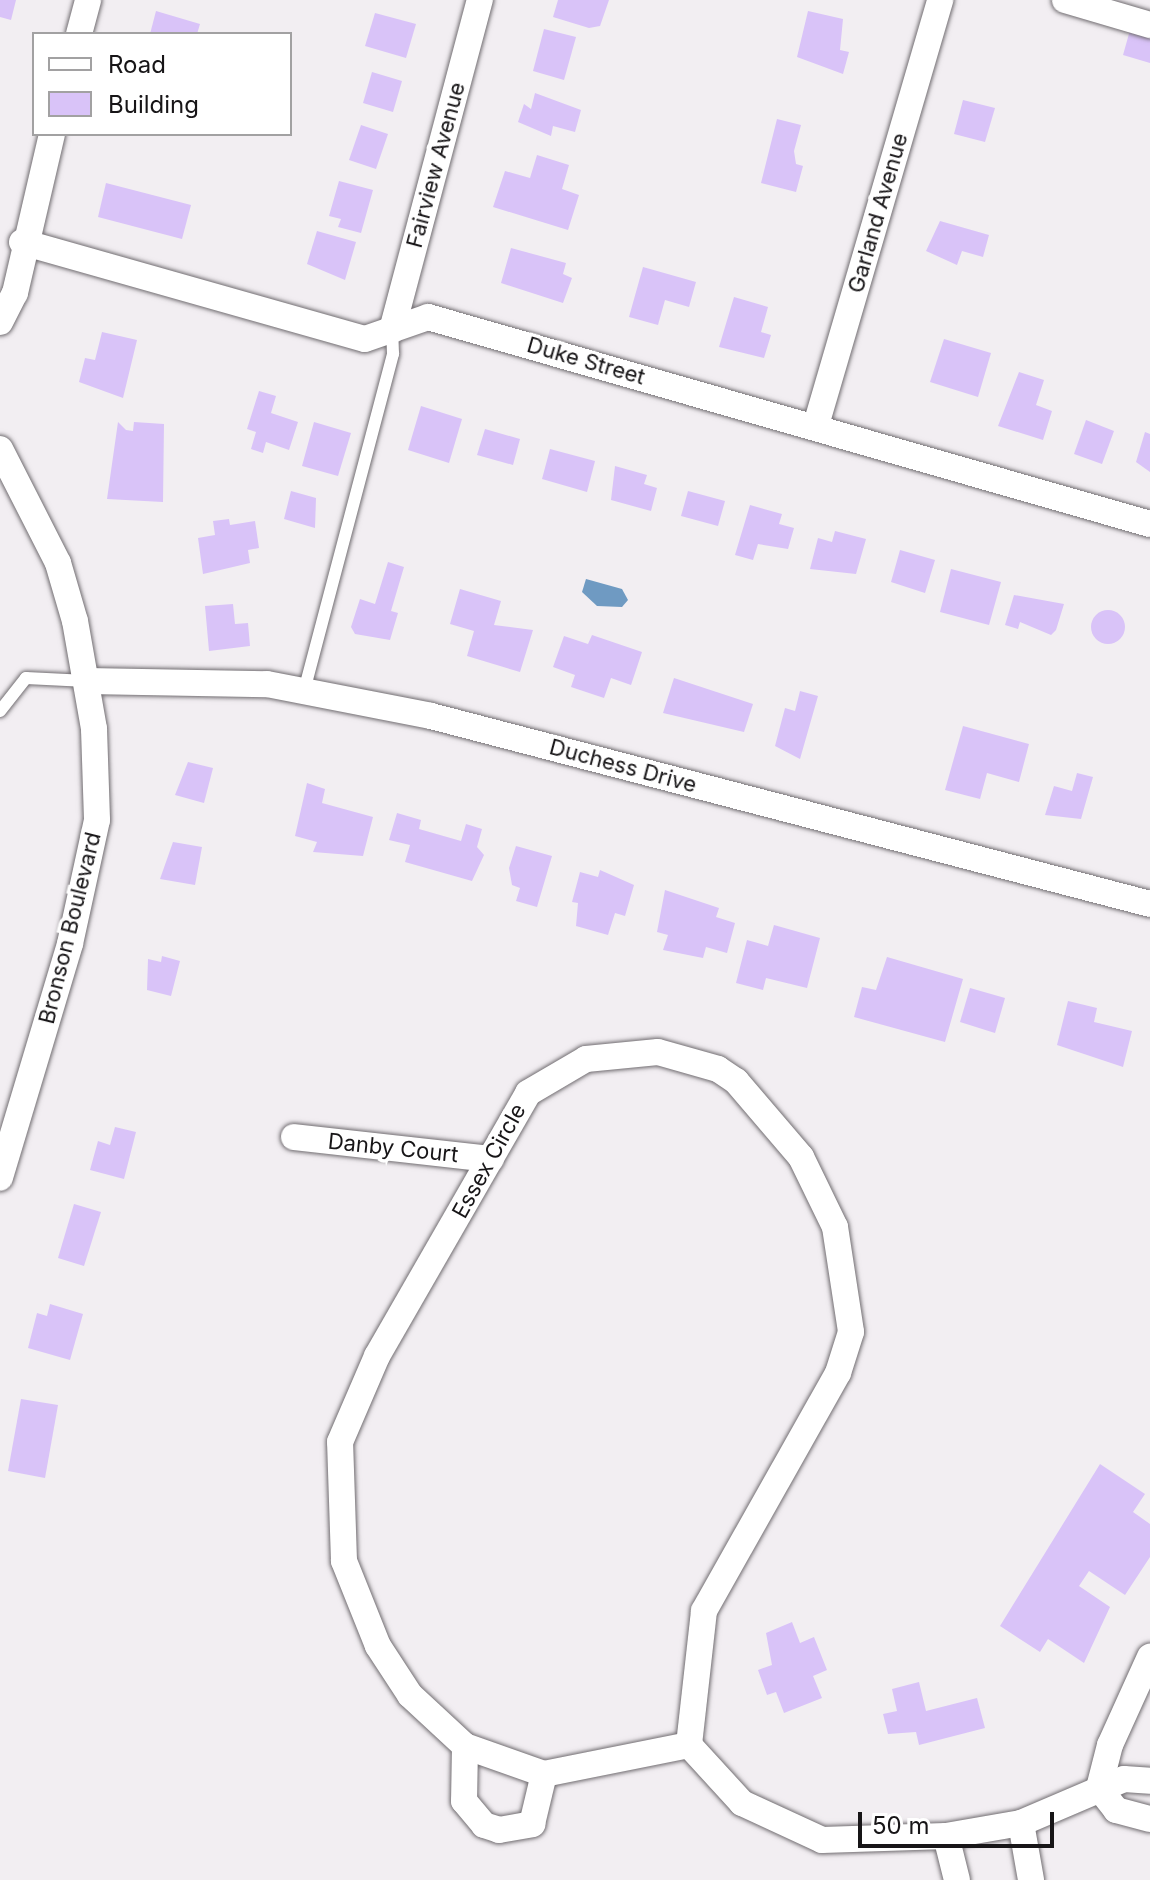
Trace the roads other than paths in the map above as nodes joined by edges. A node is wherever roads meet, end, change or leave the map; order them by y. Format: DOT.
graph roads {
  1 [pos="88,0"];
  2 [pos="480,0"];
  3 [pos="940,0"];
  4 [pos="1065,0"];
  5 [pos="1150,25"];
  6 [pos="80,32"];
  7 [pos="51,136"];
  8 [pos="22,242"];
  9 [pos="0,322"];
  10 [pos="392,330"];
  11 [pos="816,425"];
  12 [pos="0,449"];
  13 [pos="1150,524"];
  14 [pos="87,681"];
  15 [pos="304,692"];
  16 [pos="0,710"];
  17 [pos="1150,904"];
  18 [pos="294,1137"];
  19 [pos="491,1159"];
  20 [pos="0,1178"];
  21 [pos="1150,1657"];
  22 [pos="689,1745"];
  23 [pos="465,1746"];
  24 [pos="544,1774"];
  25 [pos="1150,1781"];
  26 [pos="1099,1788"];
  27 [pos="1150,1819"];
  28 [pos="1021,1823"];
  29 [pos="946,1836"];
  30 [pos="957,1880"];
  31 [pos="1031,1880"];
  1 -- 6 [label="street"];
  2 -- 10 [label="street, Fairview Avenue"];
  3 -- 11 [label="street, Garland Avenue"];
  4 -- 5 [label="street"];
  7 -- 8 [label="street"];
  8 -- 9 [label="street"];
  8 -- 10 [label="street, Duke Street"];
  10 -- 11 [label="street, Duke Street"];
  10 -- 15 [label="lane"];
  11 -- 13 [label="street, Duke Street"];
  12 -- 14 [label="street, Bronson Boulevard"];
  14 -- 15 [label="street, Duchess Drive"];
  14 -- 16 [label="lane"];
  14 -- 20 [label="street, Bronson Boulevard"];
  15 -- 17 [label="street, Duchess Drive"];
  18 -- 19 [label="street, Danby Court"];
  19 -- 22 [label="street, Essex Circle"];
  19 -- 23 [label="street, Essex Circle"];
  21 -- 26 [label="street"];
  22 -- 24 [label="street"];
  22 -- 29 [label="street"];
  23 -- 24 [label="street, Essex Circle"];
  23 -- 24 [label="street"];
  25 -- 26 [label="street"];
  26 -- 27 [label="street"];
  26 -- 28 [label="street"];
  28 -- 29 [label="street"];
  28 -- 31 [label="street"];
  29 -- 30 [label="street"];
}
